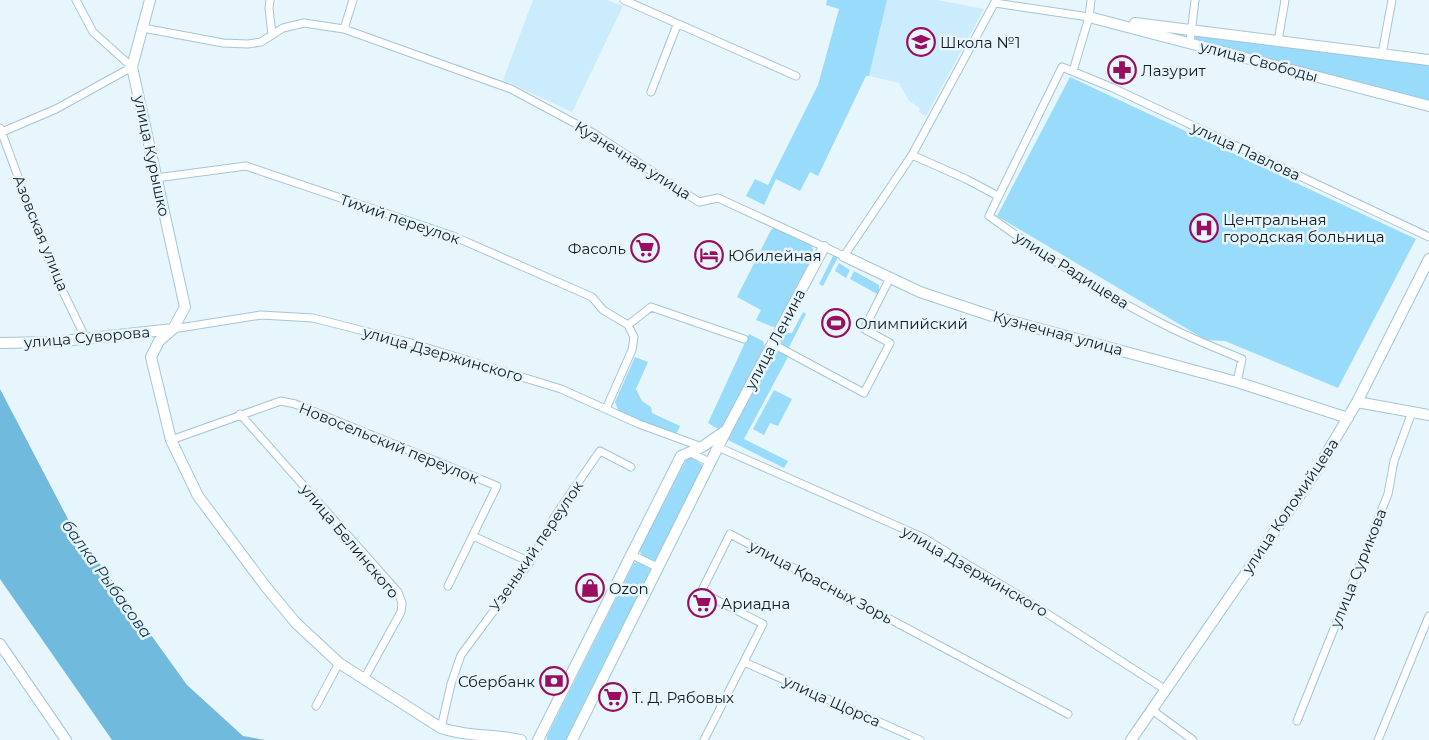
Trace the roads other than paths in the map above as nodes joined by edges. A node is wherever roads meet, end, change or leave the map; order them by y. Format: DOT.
graph roads {
  1 [pos="76,0"];
  2 [pos="150,0"];
  3 [pos="270,0"];
  4 [pos="353,0"];
  5 [pos="624,0"];
  6 [pos="1091,0"];
  7 [pos="1195,0"];
  8 [pos="1285,0"];
  9 [pos="1392,0"];
  10 [pos="995,1"];
  11 [pos="1089,17"];
  12 [pos="677,25"];
  13 [pos="142,28"];
  14 [pos="344,29"];
  15 [pos="1192,30"];
  16 [pos="272,36"];
  17 [pos="1278,41"];
  18 [pos="1190,42"];
  19 [pos="1382,54"];
  20 [pos="1429,60"];
  21 [pos="132,67"];
  22 [pos="1073,71"];
  23 [pos="796,76"];
  24 [pos="651,92"];
  25 [pos="1429,106"];
  26 [pos="1,130"];
  27 [pos="912,155"];
  28 [pos="156,178"];
  29 [pos="998,196"];
  30 [pos="1429,237"];
  31 [pos="824,246"];
  32 [pos="844,256"];
  33 [pos="1429,259"];
  34 [pos="890,278"];
  35 [pos="628,325"];
  36 [pos="173,329"];
  37 [pos="85,337"];
  38 [pos="744,339"];
  39 [pos="0,343"];
  40 [pos="773,344"];
  41 [pos="1237,382"];
  42 [pos="1357,402"];
  43 [pos="606,409"];
  44 [pos="1412,412"];
  45 [pos="240,414"];
  46 [pos="1429,416"];
  47 [pos="1348,418"];
  48 [pos="726,431"];
  49 [pos="171,440"];
  50 [pos="702,447"];
  51 [pos="718,447"];
  52 [pos="687,451"];
  53 [pos="710,463"];
  54 [pos="631,467"];
  55 [pos="473,536"];
  56 [pos="630,554"];
  57 [pos="530,562"];
  58 [pos="659,568"];
  59 [pos="448,586"];
  60 [pos="1429,616"];
  61 [pos="1420,636"];
  62 [pos="1429,639"];
  63 [pos="0,644"];
  64 [pos="744,662"];
  65 [pos="339,663"];
  66 [pos="364,679"];
  67 [pos="1166,690"];
  68 [pos="316,706"];
  69 [pos="1152,710"];
  70 [pos="1068,714"];
  71 [pos="1297,721"];
  72 [pos="441,728"];
  73 [pos="66,740"];
  74 [pos="521,740"];
  75 [pos="538,740"];
  76 [pos="572,740"];
  77 [pos="704,740"];
  78 [pos="920,740"];
  79 [pos="1131,740"];
  80 [pos="1193,740"];
  81 [pos="1378,740"];
  1 -- 21 [label="street"];
  2 -- 13 [label="main road"];
  3 -- 16 [label="street"];
  4 -- 14 [label="street"];
  5 -- 12 [label="street"];
  6 -- 11 [label="street"];
  7 -- 15 [label="street"];
  8 -- 17 [label="street"];
  9 -- 19 [label="street"];
  10 -- 11 [label="street, улица Свободы"];
  10 -- 27 [label="street"];
  11 -- 15 [label="main road, улица Свободы"];
  11 -- 18 [label="main road, улица Свободы"];
  11 -- 22 [label="street"];
  12 -- 23 [label="street"];
  12 -- 24 [label="street"];
  13 -- 16 [label="street, Кузнечная улица"];
  13 -- 21 [label="main road"];
  14 -- 16 [label="street, Кузнечная улица"];
  14 -- 31 [label="street, Кузнечная улица"];
  15 -- 17 [label="main road, улица Свободы"];
  15 -- 18 [label="street"];
  17 -- 19 [label="main road, улица Свободы"];
  18 -- 25 [label="main road, улица Свободы"];
  19 -- 20 [label="main road, улица Свободы"];
  21 -- 26 [label="street"];
  21 -- 28 [label="main road, улица Курышко"];
  22 -- 29 [label="street, улица Павлова"];
  22 -- 30 [label="street, улица Павлова"];
  26 -- 37 [label="street, Азовская улица"];
  27 -- 29 [label="street"];
  27 -- 32 [label="street"];
  28 -- 35 [label="street, Тихий переулок"];
  28 -- 36 [label="main road, улица Курышко"];
  29 -- 41 [label="street, улица Радищева"];
  31 -- 32 [label="street, Кузнечная улица"];
  31 -- 40 [label="main road, улица Ленина"];
  32 -- 34 [label="main road, Кузнечная улица"];
  33 -- 42 [label="main road, улица Коломийцева"];
  34 -- 40 [label="street"];
  34 -- 41 [label="main road, Кузнечная улица"];
  35 -- 38 [label="street"];
  35 -- 43 [label="street"];
  36 -- 37 [label="main road, улица Суворова"];
  36 -- 43 [label="street, улица Дзержинского"];
  36 -- 49 [label="main road, улица Курышко"];
  37 -- 39 [label="main road, улица Суворова"];
  40 -- 48 [label="main road, улица Ленина"];
  41 -- 47 [label="main road, Кузнечная улица"];
  42 -- 44 [label="main road"];
  42 -- 47 [label="main road, улица Коломийцева"];
  43 -- 50 [label="street, улица Дзержинского"];
  44 -- 46 [label="main road"];
  44 -- 71 [label="street, улица Сурикова"];
  45 -- 49 [label="street, Новосельский переулок"];
  45 -- 55 [label="street, Новосельский переулок"];
  45 -- 66 [label="street, улица Белинского"];
  47 -- 67 [label="main road, улица Коломийцева"];
  48 -- 50 [label="main road, улица Ленина"];
  48 -- 51 [label="main road, улица Ленина"];
  49 -- 65 [label="main road"];
  50 -- 52 [label="main road, улица Ленина"];
  51 -- 53 [label="main road, улица Ленина"];
  51 -- 67 [label="street, улица Дзержинского"];
  52 -- 53 [label="street"];
  52 -- 56 [label="main road"];
  53 -- 58 [label="main road, улица Ленина"];
  54 -- 57 [label="street, Узенький переулок"];
  55 -- 57 [label="street"];
  55 -- 59 [label="street, Новосельский переулок"];
  56 -- 58 [label="street"];
  56 -- 75 [label="main road"];
  57 -- 72 [label="street, Узенький переулок"];
  58 -- 76 [label="main road, улица Ленина"];
  60 -- 61 [label="street"];
  61 -- 62 [label="street"];
  61 -- 81 [label="street"];
  63 -- 73 [label="main road"];
  64 -- 70 [label="street, улица Красных Зорь"];
  64 -- 77 [label="street"];
  64 -- 78 [label="street, улица Щорса"];
  65 -- 66 [label="main road"];
  65 -- 68 [label="street"];
  66 -- 72 [label="main road"];
  67 -- 69 [label="main road, улица Коломийцева"];
  69 -- 79 [label="main road, улица Коломийцева"];
  69 -- 80 [label="street"];
  72 -- 74 [label="main road"];
}
